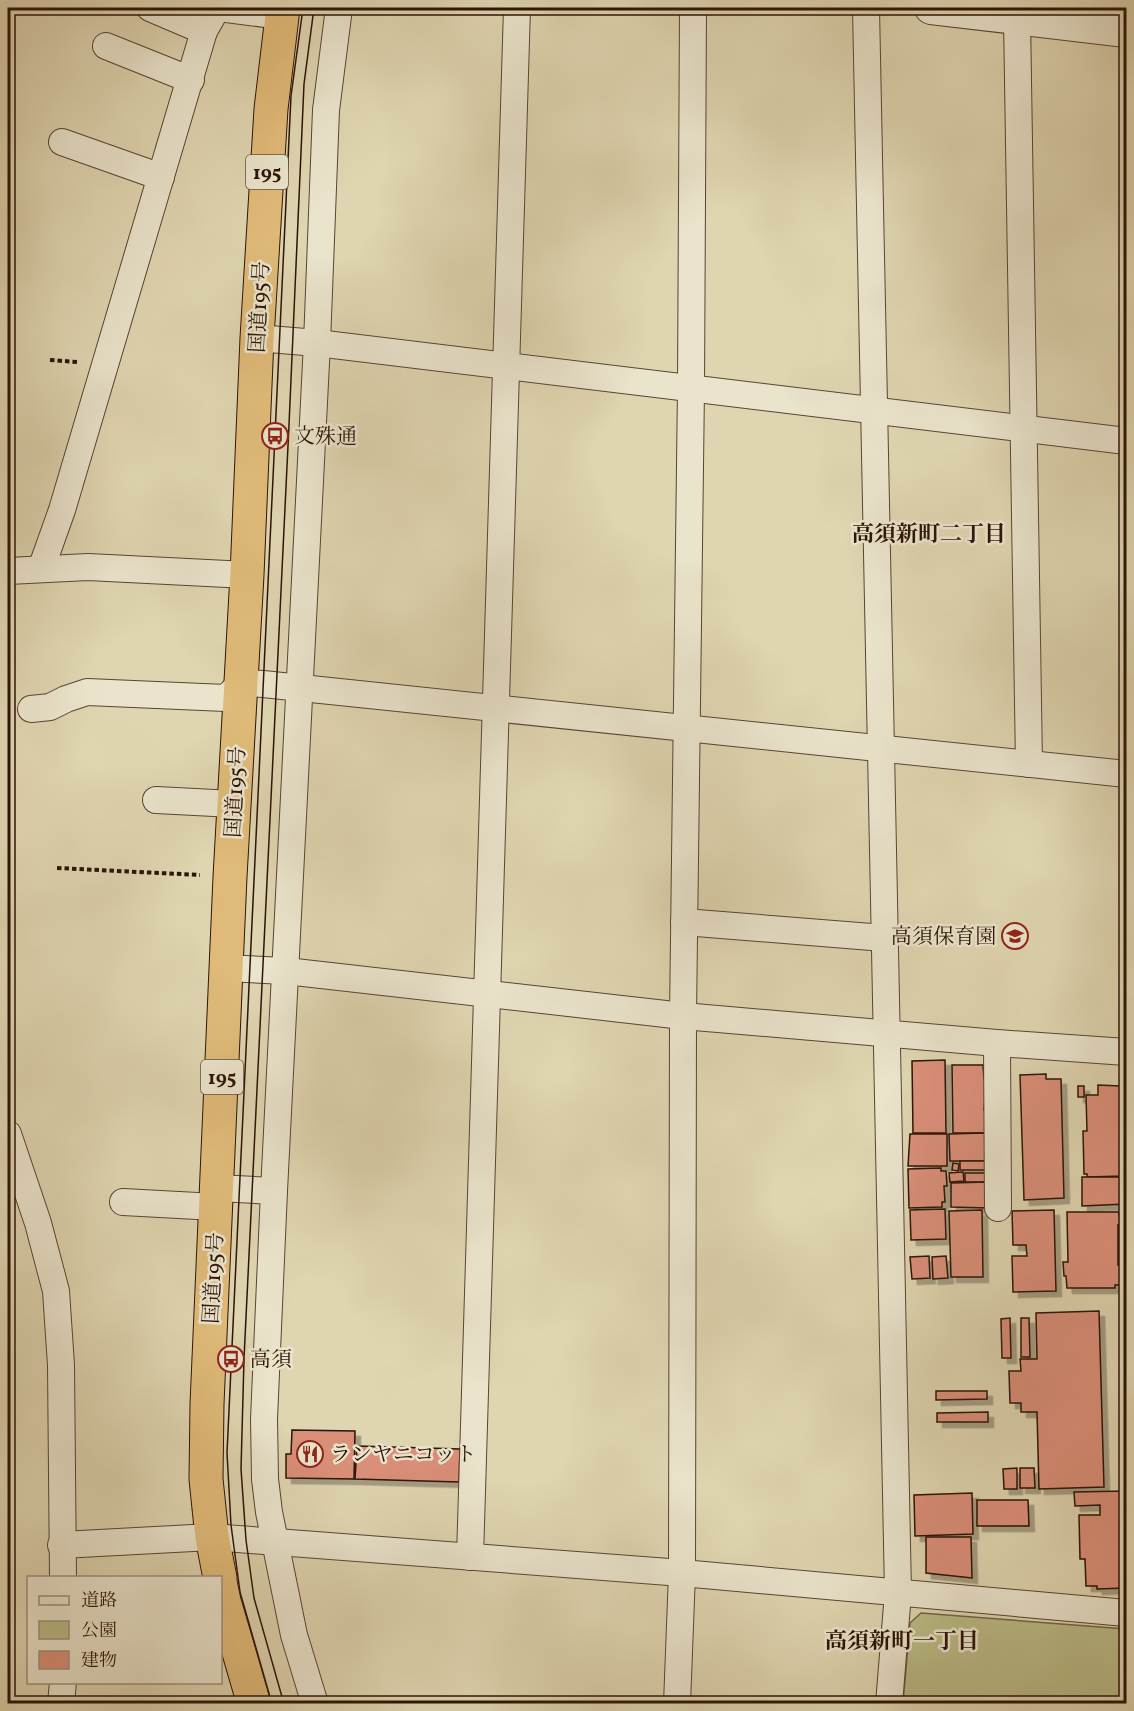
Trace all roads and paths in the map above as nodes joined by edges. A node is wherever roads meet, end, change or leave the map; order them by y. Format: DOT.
graph roads {
  1 [pos="150,8"];
  2 [pos="218,8"];
  3 [pos="339,8"];
  4 [pos="517,8"];
  5 [pos="693,8"];
  6 [pos="866,8"];
  7 [pos="931,8"];
  8 [pos="282,12"];
  9 [pos="1017,18"];
  10 [pos="204,31"];
  11 [pos="1126,31"];
  12 [pos="106,46"];
  13 [pos="191,80"];
  14 [pos="62,142"];
  15 [pos="161,177"];
  16 [pos="257,338"];
  17 [pos="317,343"];
  18 [pos="506,366"];
  19 [pos="691,388"];
  20 [pos="875,410"];
  21 [pos="1024,429"];
  22 [pos="1126,441"];
  23 [pos="41,569"];
  24 [pos="8,571"];
  25 [pos="247,575"];
  26 [pos="240,683"];
  27 [pos="300,687"];
  28 [pos="31,708"];
  29 [pos="496,709"];
  30 [pos="687,728"];
  31 [pos="881,748"];
  32 [pos="1029,764"];
  33 [pos="1126,774"];
  34 [pos="156,800"];
  35 [pos="234,804"];
  36 [pos="57,868"];
  37 [pos="230,877"];
  38 [pos="684,922"];
  39 [pos="884,938"];
  40 [pos="226,968"];
  41 [pos="286,971"];
  42 [pos="487,993"];
  43 [pos="683,1016"];
  44 [pos="886,1034"];
  45 [pos="997,1043"];
  46 [pos="1126,1052"];
  47 [pos="8,1134"];
  48 [pos="274,1191"];
  49 [pos="217,1198"];
  50 [pos="123,1202"];
  51 [pos="998,1208"];
  52 [pos="212,1537"];
  53 [pos="276,1542"];
  54 [pos="61,1545"];
  55 [pos="470,1557"];
  56 [pos="682,1573"];
  57 [pos="63,1576"];
  58 [pos="220,1576"];
  59 [pos="222,1592"];
  60 [pos="898,1593"];
  61 [pos="1126,1613"];
  62 [pos="63,1684"];
  63 [pos="61,1704"];
  64 [pos="254,1704"];
  65 [pos="315,1704"];
  66 [pos="677,1704"];
  67 [pos="889,1704"];
  1 -- 10 [label="street"];
  2 -- 8 [label="street"];
  2 -- 10 [label="street"];
  3 -- 17 [label="street"];
  4 -- 18 [label="street"];
  5 -- 19 [label="street"];
  6 -- 20 [label="street"];
  7 -- 9 [label="street"];
  8 -- 16 [label="highway, 国道195号 / 195"];
  9 -- 11 [label="street"];
  9 -- 21 [label="street"];
  10 -- 13 [label="street"];
  12 -- 13 [label="street"];
  13 -- 15 [label="street"];
  14 -- 15 [label="street"];
  15 -- 23 [label="street"];
  16 -- 17 [label="street"];
  16 -- 25 [label="highway, 国道195号 / 195"];
  17 -- 18 [label="street"];
  17 -- 27 [label="street"];
  18 -- 19 [label="street"];
  18 -- 29 [label="street"];
  19 -- 20 [label="street"];
  19 -- 30 [label="street"];
  20 -- 21 [label="street"];
  20 -- 31 [label="street"];
  21 -- 22 [label="street"];
  21 -- 32 [label="street"];
  23 -- 24 [label="street"];
  23 -- 25 [label="street"];
  25 -- 26 [label="highway, 国道195号 / 195"];
  26 -- 27 [label="street"];
  26 -- 28 [label="street"];
  26 -- 35 [label="highway, 国道195号 / 195"];
  27 -- 29 [label="street"];
  27 -- 41 [label="street"];
  29 -- 30 [label="street"];
  29 -- 42 [label="street"];
  30 -- 31 [label="street"];
  30 -- 38 [label="street"];
  31 -- 32 [label="street"];
  31 -- 39 [label="street"];
  32 -- 33 [label="street"];
  34 -- 35 [label="street"];
  35 -- 37 [label="highway, 国道195号 / 195"];
  36 -- 37 [label="path"];
  37 -- 40 [label="highway, 国道195号 / 195"];
  38 -- 39 [label="street"];
  38 -- 43 [label="street"];
  39 -- 44 [label="street"];
  40 -- 41 [label="street"];
  40 -- 49 [label="highway, 国道195号 / 195"];
  41 -- 42 [label="street"];
  41 -- 48 [label="street"];
  42 -- 43 [label="street"];
  42 -- 55 [label="street"];
  43 -- 44 [label="street"];
  43 -- 56 [label="street"];
  44 -- 45 [label="street"];
  44 -- 60 [label="street"];
  45 -- 46 [label="street"];
  45 -- 51 [label="street"];
  47 -- 54 [label="street"];
  48 -- 49 [label="street"];
  48 -- 53 [label="street"];
  49 -- 50 [label="street"];
  49 -- 52 [label="highway, 国道195号 / 195"];
  52 -- 53 [label="street"];
  52 -- 54 [label="street"];
  52 -- 58 [label="highway, 国道195号 / 195"];
  53 -- 55 [label="street"];
  53 -- 65 [label="street"];
  54 -- 57 [label="street"];
  55 -- 56 [label="street"];
  56 -- 60 [label="street"];
  56 -- 66 [label="street"];
  59 -- 64 [label="highway"];
  60 -- 61 [label="street"];
  60 -- 67 [label="street"];
  62 -- 63 [label="street"];
}
